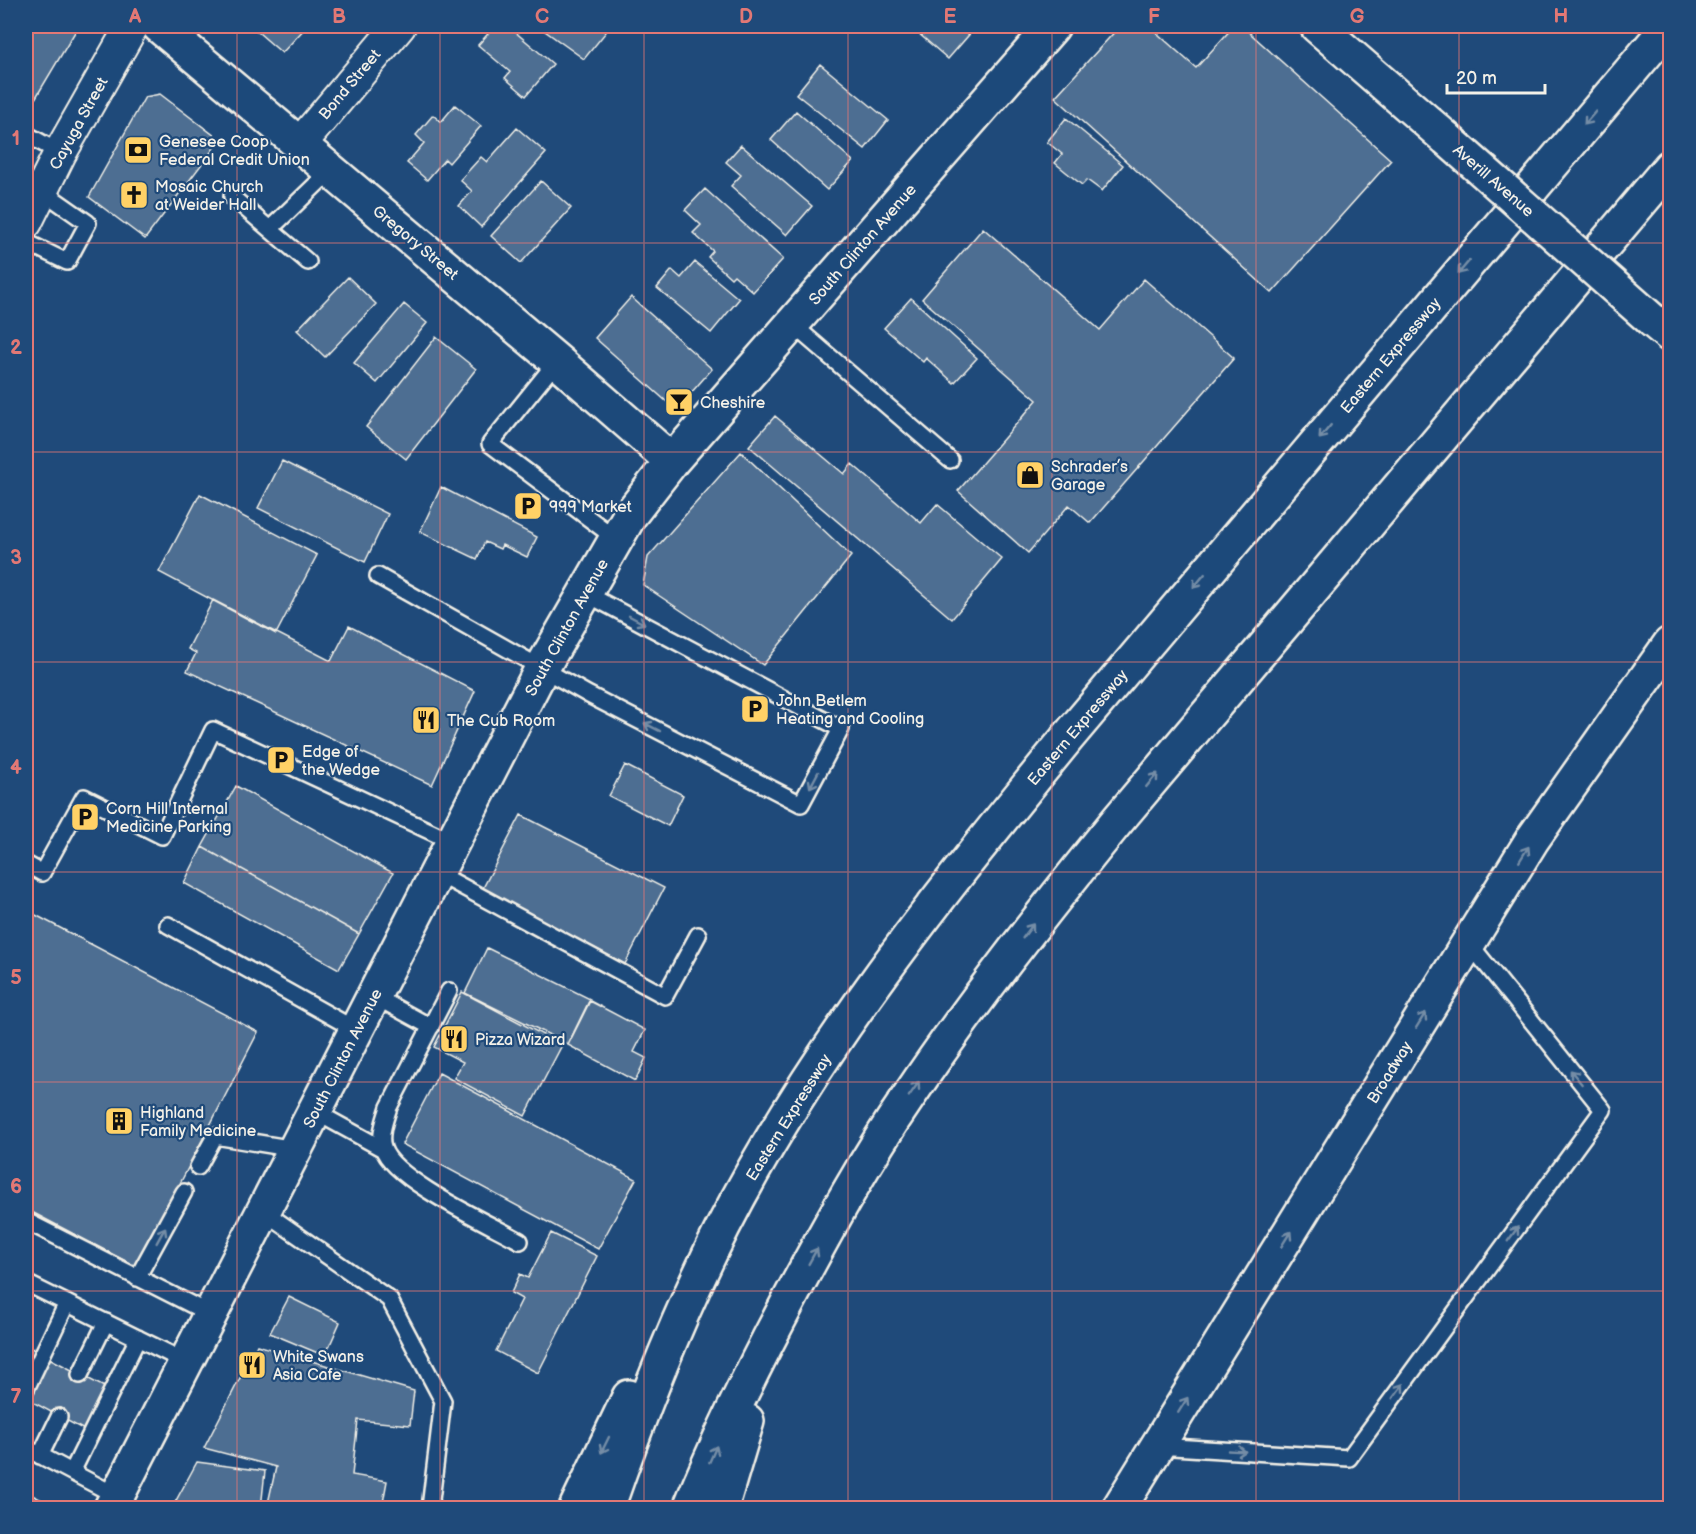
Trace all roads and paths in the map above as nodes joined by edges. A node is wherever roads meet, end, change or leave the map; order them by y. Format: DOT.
graph roads {
  1 [pos="132,26"];
  2 [pos="159,26"];
  3 [pos="399,26"];
  4 [pos="1053,26"];
  5 [pos="1317,26"];
  6 [pos="1669,26"];
  7 [pos="26,134"];
  8 [pos="300,144"];
  9 [pos="60,153"];
  10 [pos="1671,167"];
  11 [pos="331,170"];
  12 [pos="41,190"];
  13 [pos="232,197"];
  14 [pos="26,222"];
  15 [pos="270,229"];
  16 [pos="26,242"];
  17 [pos="308,262"];
  18 [pos="792,324"];
  19 [pos="1661,327"];
  20 [pos="557,361"];
  21 [pos="950,460"];
  22 [pos="672,461"];
  23 [pos="615,538"];
  24 [pos="378,576"];
  25 [pos="585,593"];
  26 [pos="1671,644"];
  27 [pos="542,668"];
  28 [pos="453,842"];
  29 [pos="26,864"];
  30 [pos="437,873"];
  31 [pos="168,925"];
  32 [pos="698,935"];
  33 [pos="1468,943"];
  34 [pos="449,991"];
  35 [pos="374,996"];
  36 [pos="431,1026"];
  37 [pos="356,1030"];
  38 [pos="314,1111"];
  39 [pos="295,1149"];
  40 [pos="383,1149"];
  41 [pos="198,1167"];
  42 [pos="184,1192"];
  43 [pos="263,1211"];
  44 [pos="26,1221"];
  45 [pos="723,1227"];
  46 [pos="520,1241"];
  47 [pos="137,1278"];
  48 [pos="26,1283"];
  49 [pos="67,1303"];
  50 [pos="786,1307"];
  51 [pos="210,1314"];
  52 [pos="106,1322"];
  53 [pos="138,1338"];
  54 [pos="186,1362"];
  55 [pos="80,1375"];
  56 [pos="26,1389"];
  57 [pos="59,1417"];
  58 [pos="1158,1446"];
  59 [pos="26,1448"];
  60 [pos="40,1456"];
  61 [pos="72,1472"];
  62 [pos="114,1502"];
  63 [pos="430,1509"];
  64 [pos="576,1509"];
  65 [pos="607,1509"];
  66 [pos="690,1509"];
  67 [pos="721,1509"];
  68 [pos="1119,1509"];
  1 -- 9 [label="street, Cayuga Street"];
  2 -- 8 [label="main road, Gregory Street"];
  3 -- 8 [label="street, Bond Street"];
  4 -- 18 [label="main road, South Clinton Avenue"];
  5 -- 19 [label="main road, Averill Avenue, bridge"];
  6 -- 45 [label="main road, Eastern Expressway, one-way"];
  7 -- 9 [label="lane"];
  8 -- 11 [label="main road, Gregory Street"];
  9 -- 12 [label="street, Cayuga Street"];
  50 -- 10 [label="main road, one-way"];
  11 -- 15 [label="lane"];
  11 -- 20 [label="main road, Gregory Street"];
  12 -- 14 [label="street, Cayuga Street"];
  12 -- 16 [label="lane"];
  13 -- 15 [label="lane"];
  15 -- 17 [label="lane"];
  18 -- 21 [label="lane"];
  18 -- 22 [label="main road, South Clinton Avenue"];
  20 -- 22 [label="main road, Gregory Street"];
  20 -- 23 [label="lane"];
  22 -- 23 [label="main road, South Clinton Avenue"];
  23 -- 25 [label="main road, South Clinton Avenue"];
  24 -- 27 [label="lane"];
  25 -- 27 [label="main road, South Clinton Avenue"];
  25 -- 27 [label="lane, one-way"];
  33 -- 26 [label="main road, Broadway, one-way"];
  27 -- 28 [label="main road, South Clinton Avenue"];
  28 -- 29 [label="lane"];
  28 -- 30 [label="main road, South Clinton Avenue"];
  30 -- 32 [label="lane"];
  30 -- 35 [label="main road, South Clinton Avenue"];
  31 -- 37 [label="lane"];
  58 -- 33 [label="main road, Broadway, one-way"];
  58 -- 33 [label="lane, one-way"];
  34 -- 36 [label="lane"];
  35 -- 36 [label="lane"];
  35 -- 37 [label="main road, South Clinton Avenue"];
  36 -- 40 [label="lane"];
  37 -- 38 [label="main road, South Clinton Avenue"];
  38 -- 39 [label="main road, South Clinton Avenue"];
  38 -- 40 [label="lane"];
  39 -- 41 [label="lane"];
  39 -- 43 [label="main road, South Clinton Avenue"];
  40 -- 46 [label="lane"];
  47 -- 42 [label="lane, one-way"];
  43 -- 51 [label="main road, South Clinton Avenue"];
  43 -- 63 [label="lane"];
  44 -- 47 [label="lane"];
  45 -- 64 [label="main road, one-way"];
  45 -- 65 [label="main road, Eastern Expressway"];
  47 -- 51 [label="lane"];
  48 -- 49 [label="lane"];
  49 -- 52 [label="lane"];
  49 -- 56 [label="lane"];
  66 -- 50 [label="main road, one-way"];
  50 -- 67 [label="main road"];
  51 -- 54 [label="main road, South Clinton Avenue"];
  52 -- 53 [label="lane"];
  52 -- 55 [label="lane"];
  53 -- 54 [label="lane"];
  53 -- 61 [label="lane"];
  54 -- 62 [label="main road, South Clinton Avenue"];
  57 -- 60 [label="lane"];
  58 -- 68 [label="main road, Broadway"];
  59 -- 60 [label="lane"];
  60 -- 61 [label="lane"];
  61 -- 62 [label="lane"];
}
